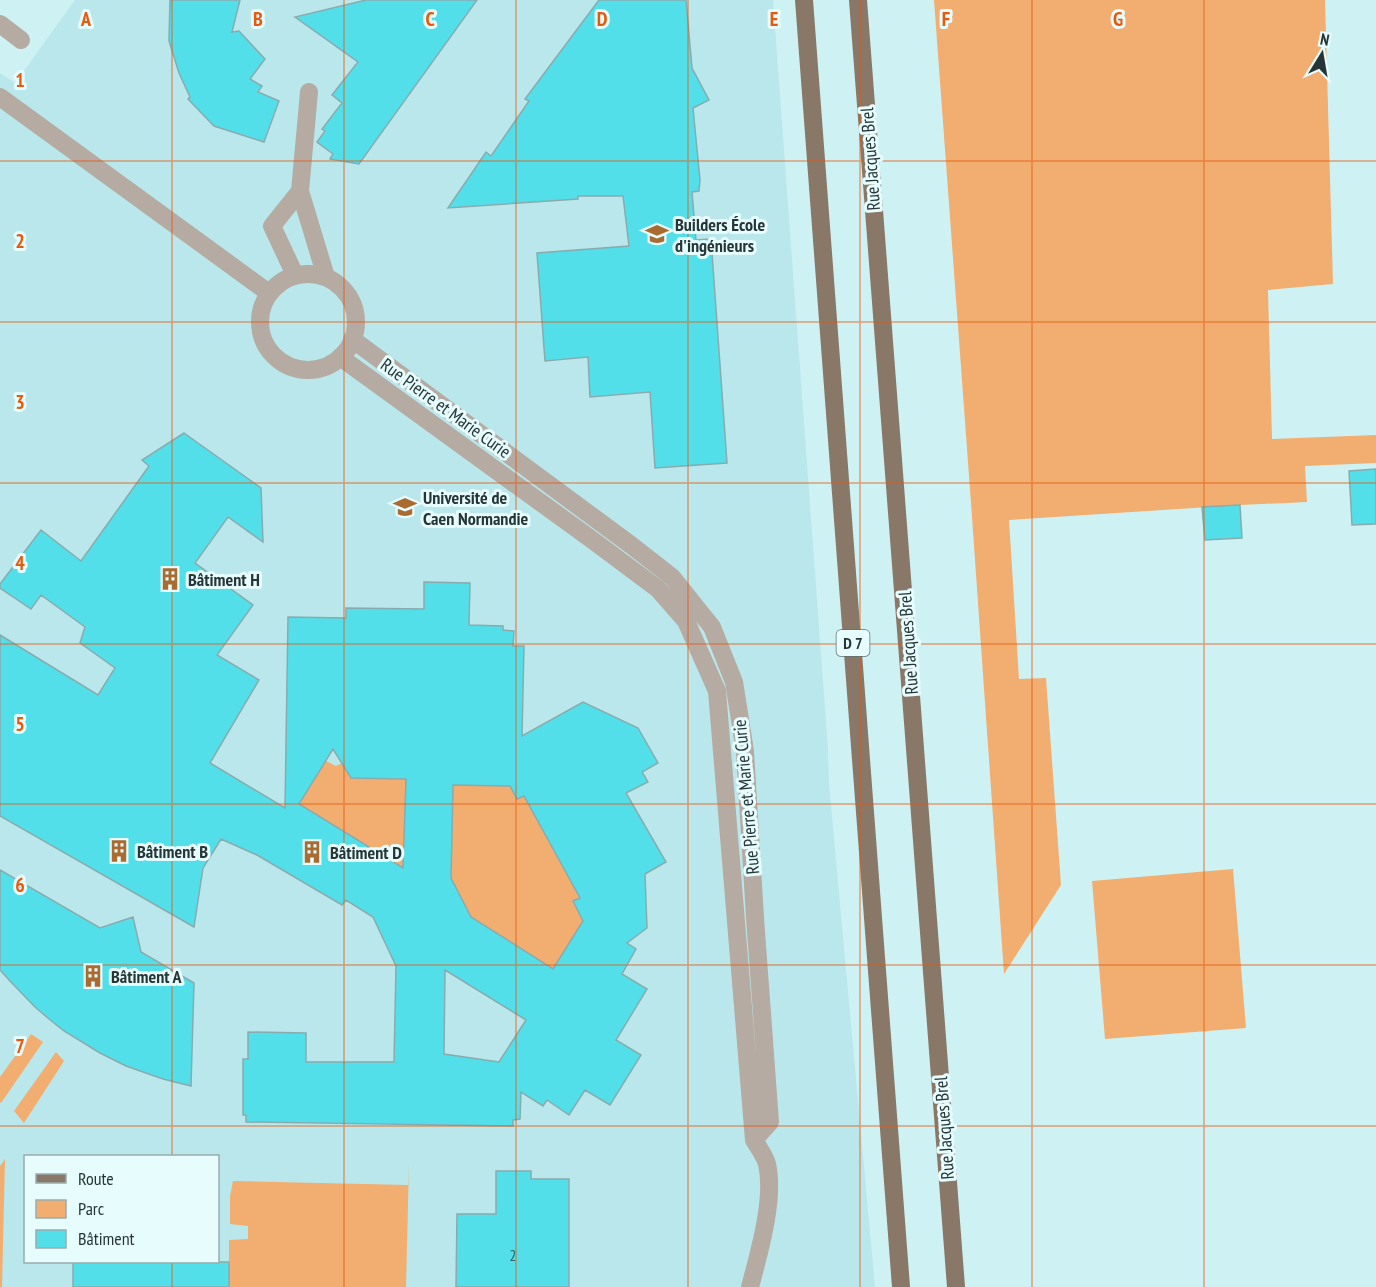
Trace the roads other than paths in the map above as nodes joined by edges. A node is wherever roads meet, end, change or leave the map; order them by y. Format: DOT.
graph roads {
  1 [pos="804,0"];
  2 [pos="858,0"];
  3 [pos="0,24"];
  4 [pos="21,40"];
  5 [pos="309,92"];
  6 [pos="0,97"];
  7 [pos="300,191"];
  8 [pos="295,275"];
  9 [pos="326,277"];
  10 [pos="269,293"];
  11 [pos="352,339"];
  12 [pos="340,357"];
  13 [pos="754,1140"];
  14 [pos="750,1287"];
  15 [pos="901,1287"];
  16 [pos="956,1287"];
  1 -- 15 [label="main road, D 7"];
  2 -- 16 [label="main road, Rue Jacques Brel"];
  3 -- 4 [label="street"];
  5 -- 7 [label="street"];
  6 -- 10 [label="street"];
  7 -- 8 [label="street"];
  7 -- 9 [label="street"];
  8 -- 9 [label="street"];
  8 -- 10 [label="street"];
  9 -- 11 [label="street"];
  10 -- 12 [label="street"];
  11 -- 12 [label="street"];
  11 -- 13 [label="street, Rue Pierre et Marie Curie"];
  12 -- 13 [label="street, Rue Pierre et Marie Curie"];
  13 -- 14 [label="street, Rue Pierre et Marie Curie"];
}
